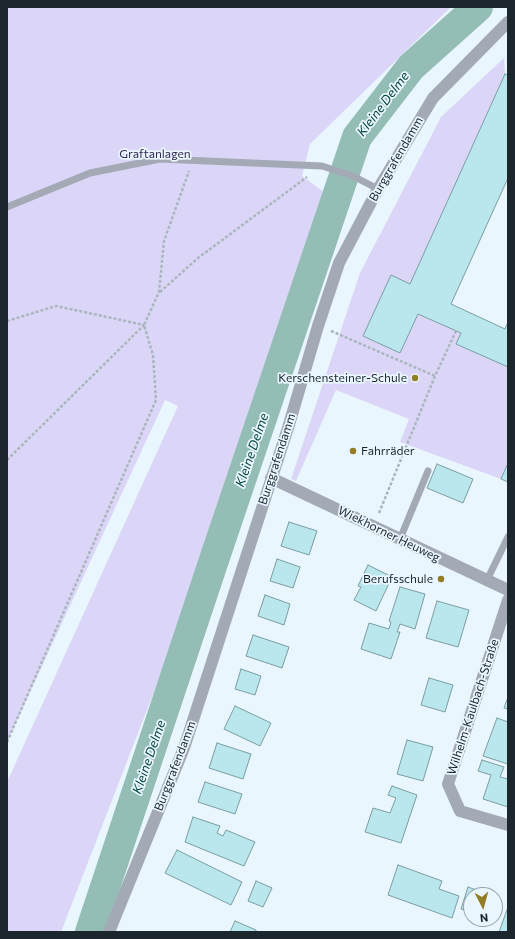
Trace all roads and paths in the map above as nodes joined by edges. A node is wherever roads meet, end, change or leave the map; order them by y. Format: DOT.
graph roads {
  1 [pos="508,22"];
  2 [pos="192,160"];
  3 [pos="322,166"];
  4 [pos="378,189"];
  5 [pos="7,207"];
  6 [pos="159,292"];
  7 [pos="7,321"];
  8 [pos="144,325"];
  9 [pos="318,326"];
  10 [pos="456,331"];
  11 [pos="435,376"];
  12 [pos="7,460"];
  13 [pos="428,471"];
  14 [pos="271,478"];
  15 [pos="374,526"];
  16 [pos="508,537"];
  17 [pos="400,539"];
  18 [pos="487,580"];
  19 [pos="508,590"];
  20 [pos="508,600"];
  21 [pos="7,742"];
  22 [pos="508,825"];
  23 [pos="110,932"];
  1 -- 4 [label="street, Burggrafendamm"];
  2 -- 3 [label="lane"];
  2 -- 5 [label="lane"];
  2 -- 6 [label="path"];
  3 -- 4 [label="lane"];
  3 -- 6 [label="path"];
  4 -- 9 [label="street, Burggrafendamm"];
  6 -- 8 [label="path"];
  7 -- 8 [label="path"];
  8 -- 12 [label="path"];
  8 -- 21 [label="path"];
  9 -- 11 [label="path"];
  9 -- 14 [label="street, Burggrafendamm"];
  10 -- 11 [label="path"];
  11 -- 15 [label="path"];
  13 -- 17 [label="lane"];
  14 -- 15 [label="street, Wiekhorner Heuweg"];
  14 -- 23 [label="street, Burggrafendamm"];
  15 -- 17 [label="street, Wiekhorner Heuweg"];
  16 -- 18 [label="lane"];
  17 -- 18 [label="street, Wiekhorner Heuweg"];
  18 -- 19 [label="street, Wiekhorner Heuweg"];
  20 -- 22 [label="street, Wilhelm-Kaulbach-Straße"];
}
